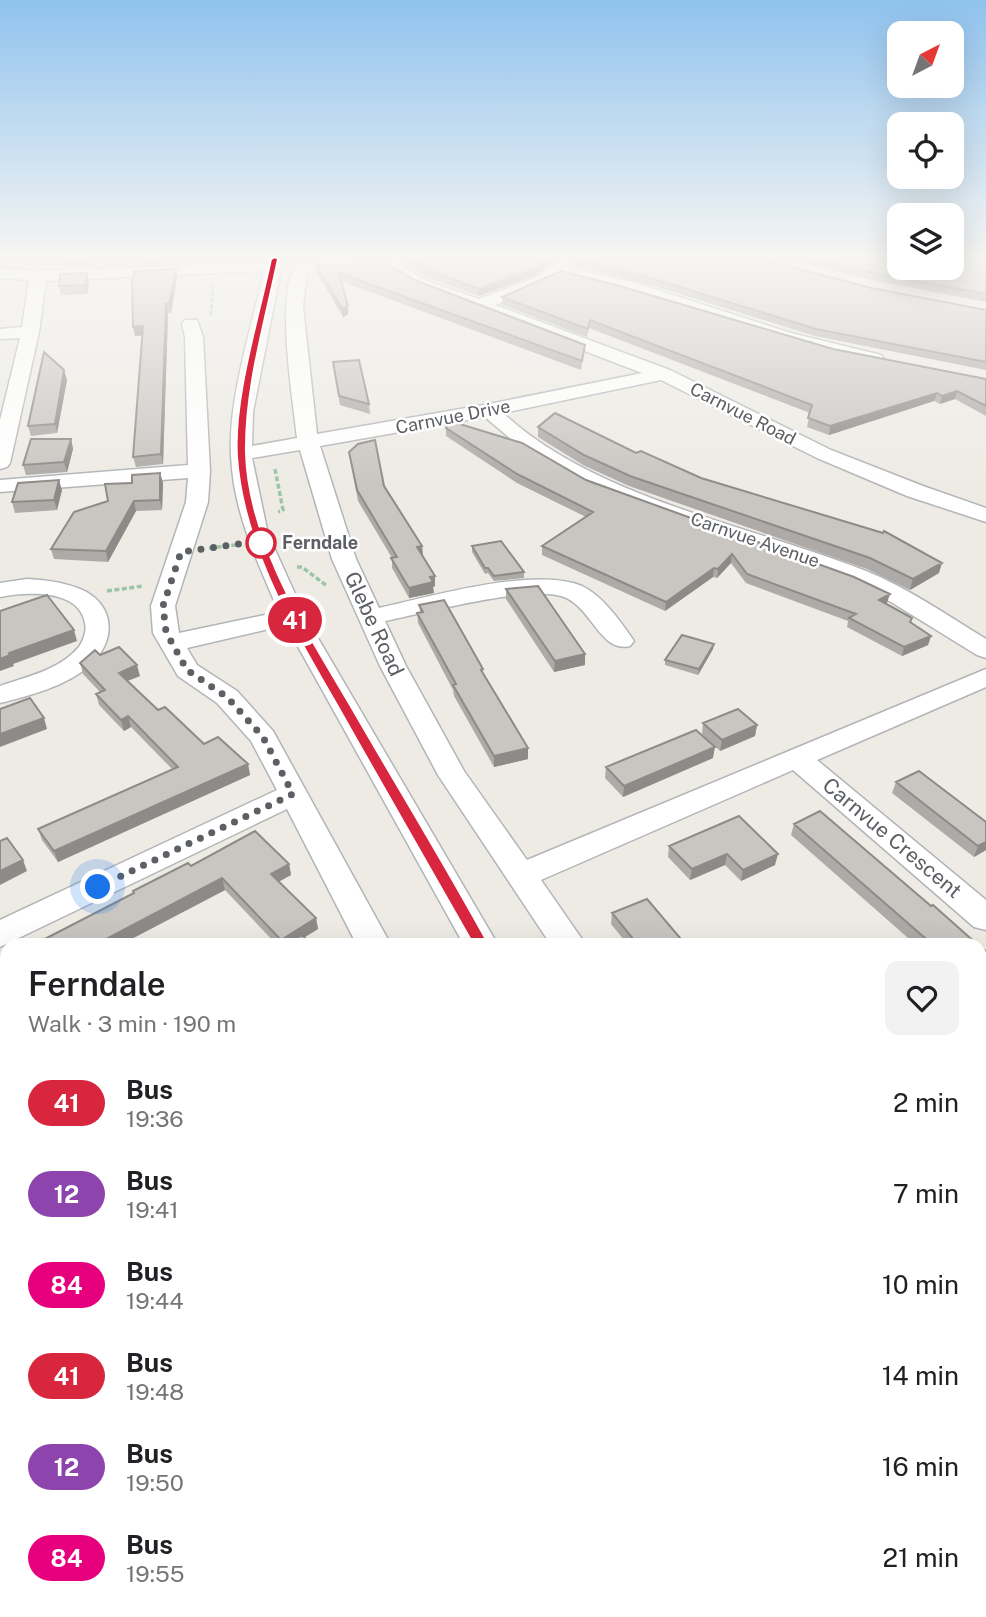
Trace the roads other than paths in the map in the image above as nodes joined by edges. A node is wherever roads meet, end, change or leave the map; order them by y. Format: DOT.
graph roads {
  1 [pos="29,334"];
  2 [pos="193,334"];
  3 [pos="257,334"];
  4 [pos="296,334"];
  5 [pos="558,334"];
  6 [pos="777,334"];
  7 [pos="888,361"];
  8 [pos="663,374"];
  9 [pos="489,410"];
  10 [pos="311,449"];
  11 [pos="241,454"];
  12 [pos="0,463"];
  13 [pos="199,471"];
  14 [pos="0,485"];
  15 [pos="986,515"];
  16 [pos="0,590"];
  17 [pos="366,608"];
  18 [pos="293,616"];
  19 [pos="621,641"];
  20 [pos="173,644"];
  21 [pos="986,650"];
  22 [pos="986,677"];
  23 [pos="0,695"];
  24 [pos="797,758"];
  25 [pos="293,794"];
  26 [pos="520,877"];
  27 [pos="986,918"];
  28 [pos="0,934"];
  29 [pos="370,938"];
  30 [pos="477,938"];
  31 [pos="564,938"];
  1 -- 12 [label="street"];
  2 -- 13 [label="street"];
  3 -- 11 [label="street"];
  4 -- 10 [label="street, Glebe Road"];
  5 -- 8 [label="street, Carnvue Road"];
  6 -- 7 [label="street"];
  8 -- 9 [label="street, Carnvue Drive"];
  8 -- 15 [label="street, Carnvue Road"];
  9 -- 10 [label="street, Carnvue Drive"];
  9 -- 21 [label="street, Carnvue Avenue"];
  10 -- 11 [label="street, Carnvue Drive"];
  10 -- 17 [label="street, Glebe Road"];
  11 -- 18 [label="street"];
  13 -- 14 [label="street"];
  13 -- 20 [label="street"];
  16 -- 23 [label="street"];
  17 -- 19 [label="street"];
  17 -- 26 [label="street, Glebe Road"];
  18 -- 20 [label="street"];
  18 -- 30 [label="street"];
  20 -- 25 [label="street"];
  22 -- 24 [label="street"];
  24 -- 26 [label="street"];
  24 -- 27 [label="street, Carnvue Crescent"];
  25 -- 28 [label="street"];
  25 -- 29 [label="street"];
  26 -- 31 [label="street, Glebe Road"];
}
